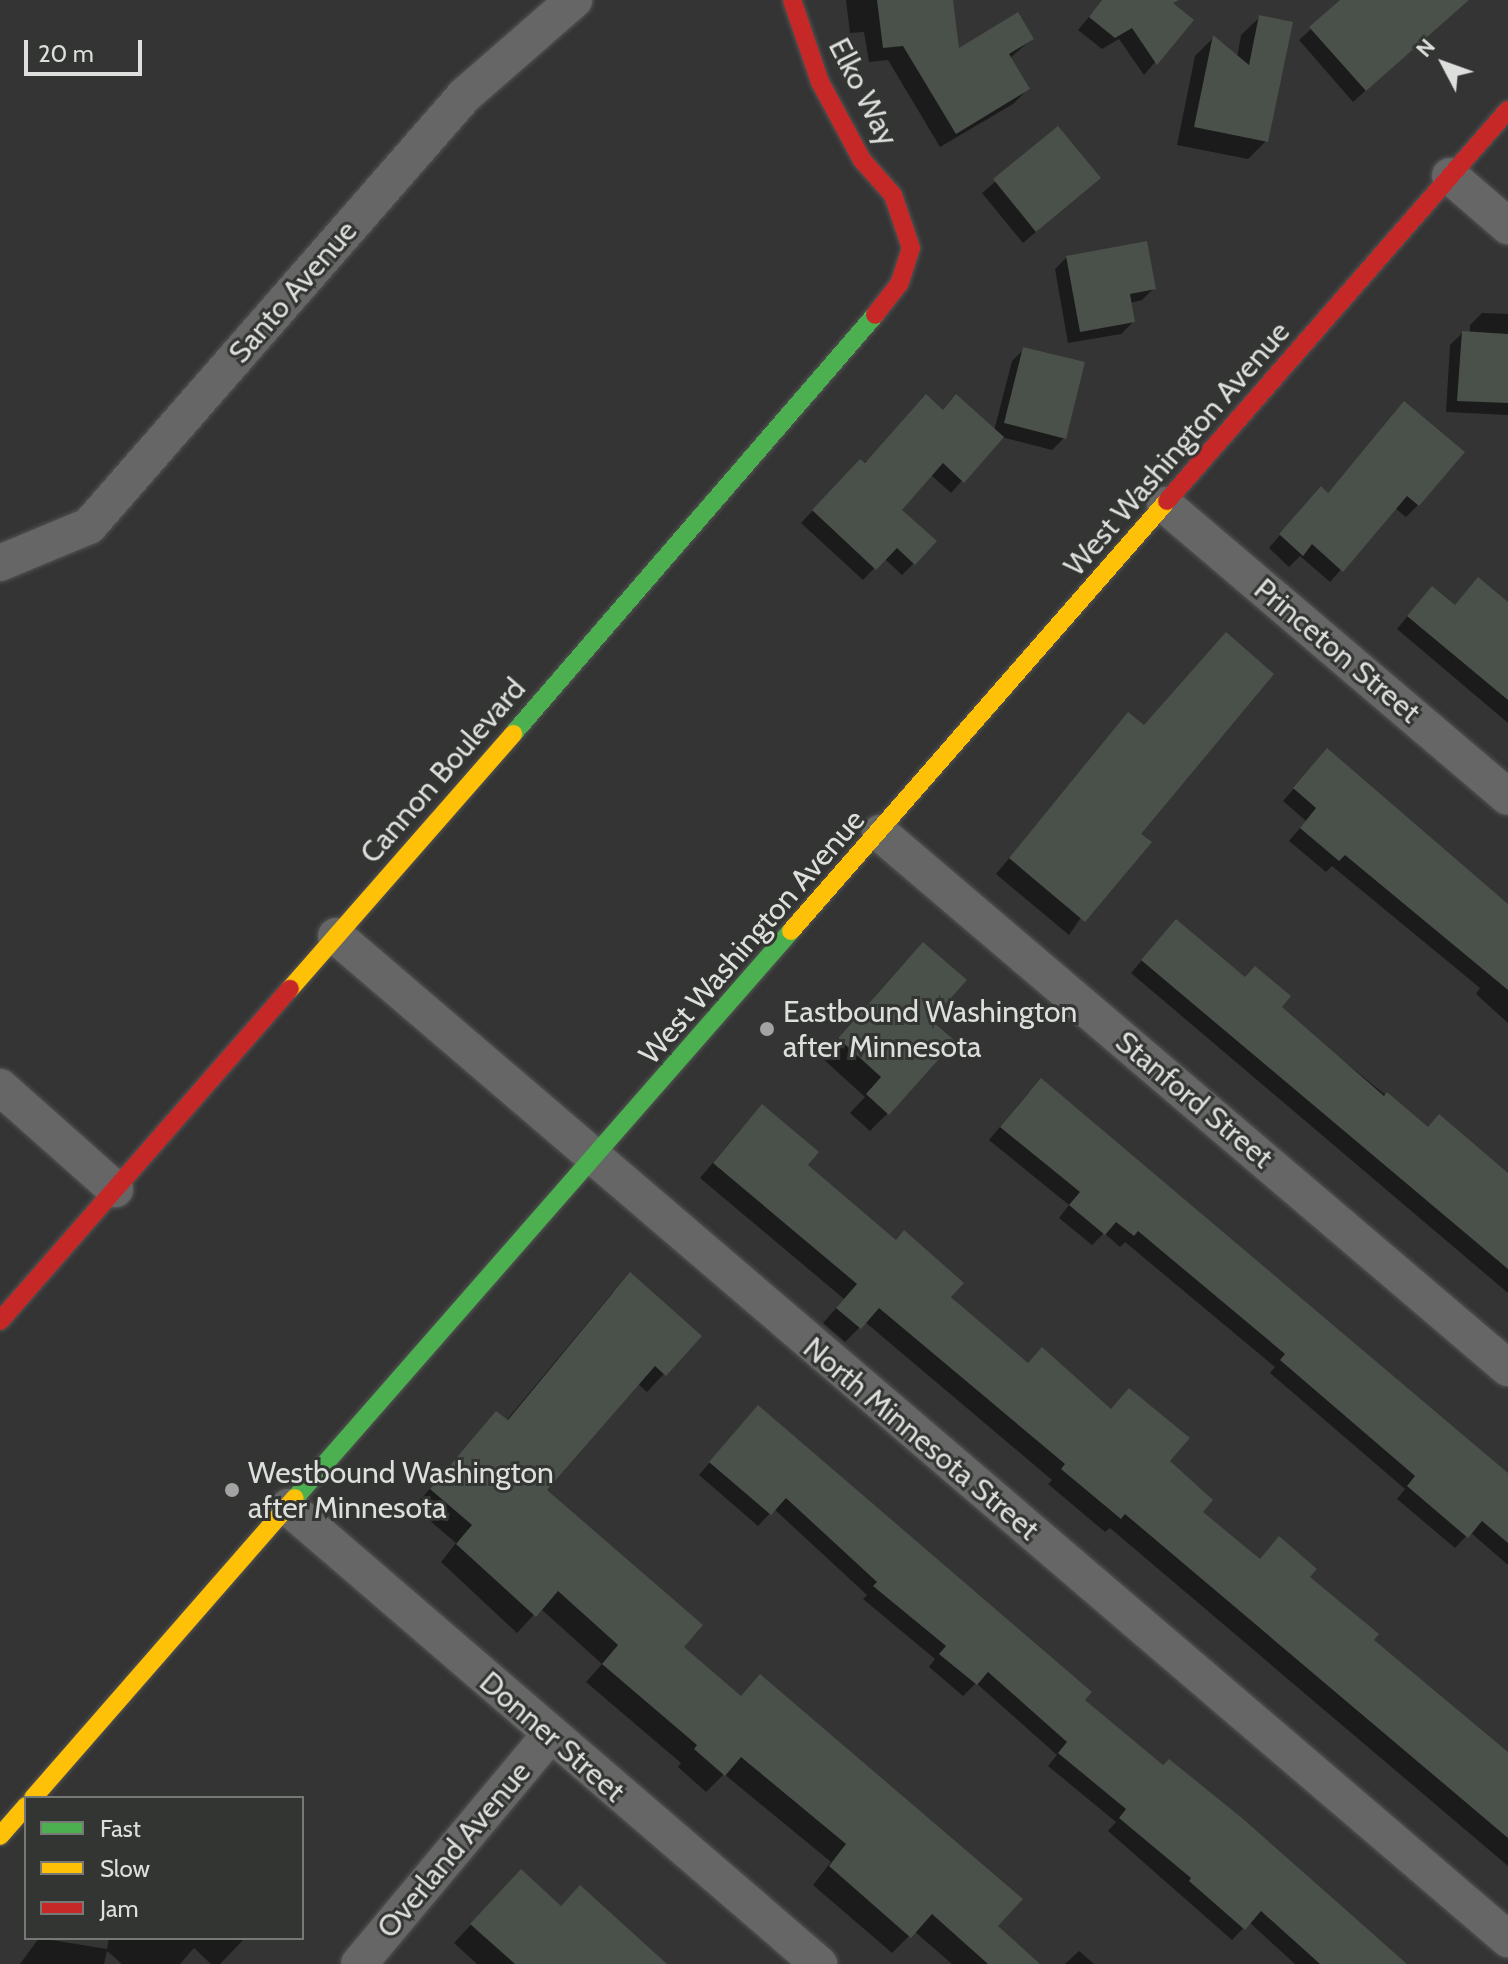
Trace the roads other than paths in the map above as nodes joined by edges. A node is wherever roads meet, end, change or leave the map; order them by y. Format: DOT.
graph roads {
  1 [pos="574,0"];
  2 [pos="792,0"];
  3 [pos="1508,110"];
  4 [pos="1450,176"];
  5 [pos="1508,226"];
  6 [pos="911,248"];
  7 [pos="1165,505"];
  8 [pos="0,563"];
  9 [pos="1508,797"];
  10 [pos="880,833"];
  11 [pos="336,936"];
  12 [pos="0,1087"];
  13 [pos="593,1161"];
  14 [pos="115,1189"];
  15 [pos="0,1321"];
  16 [pos="1508,1368"];
  17 [pos="288,1507"];
  18 [pos="549,1736"];
  19 [pos="35,1796"];
  20 [pos="24,1808"];
  21 [pos="0,1836"];
  22 [pos="1508,1939"];
  23 [pos="359,1964"];
  24 [pos="819,1964"];
  1 -- 8 [label="street, Santo Avenue"];
  2 -- 6 [label="main road, Elko Way"];
  3 -- 4 [label="main road, West Washington Avenue"];
  4 -- 5 [label="street"];
  4 -- 7 [label="main road, West Washington Avenue"];
  6 -- 11 [label="main road, Cannon Boulevard"];
  7 -- 9 [label="street, Princeton Street"];
  7 -- 10 [label="main road, West Washington Avenue"];
  10 -- 13 [label="main road, West Washington Avenue"];
  10 -- 16 [label="street, Stanford Street"];
  11 -- 13 [label="street, North Minnesota Street"];
  11 -- 14 [label="main road, Cannon Boulevard"];
  12 -- 14 [label="street"];
  13 -- 17 [label="main road, West Washington Avenue"];
  13 -- 22 [label="street, North Minnesota Street"];
  14 -- 15 [label="main road, Cannon Boulevard"];
  17 -- 18 [label="street, Donner Street"];
  17 -- 19 [label="main road, West Washington Avenue"];
  18 -- 23 [label="street, Overland Avenue"];
  18 -- 24 [label="street, Donner Street"];
  20 -- 21 [label="main road"];
}
